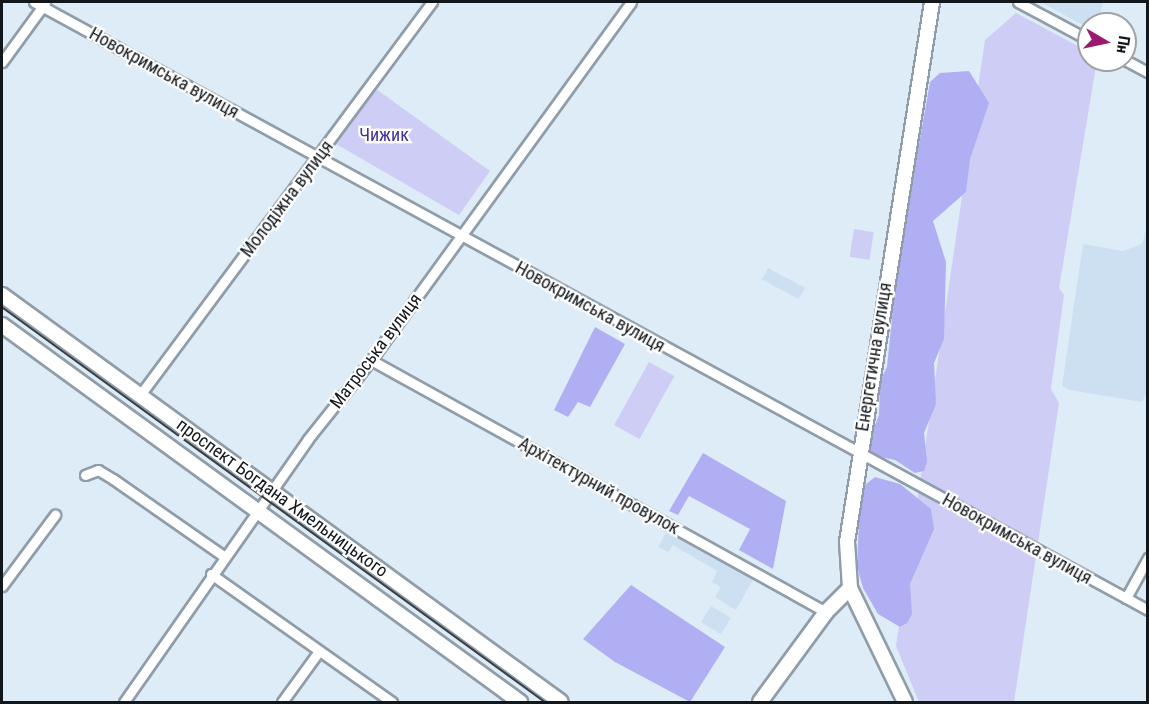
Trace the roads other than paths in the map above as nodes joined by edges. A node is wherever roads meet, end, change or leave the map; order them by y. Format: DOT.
graph roads {
  1 [pos="432,2"];
  2 [pos="631,2"];
  3 [pos="932,2"];
  4 [pos="1018,2"];
  5 [pos="41,3"];
  6 [pos="1077,34"];
  7 [pos="2,62"];
  8 [pos="318,157"];
  9 [pos="461,235"];
  10 [pos="2,295"];
  11 [pos="2,325"];
  12 [pos="371,360"];
  13 [pos="140,395"];
  14 [pos="859,453"];
  15 [pos="85,475"];
  16 [pos="272,491"];
  17 [pos="258,511"];
  18 [pos="55,514"];
  19 [pos="225,557"];
  20 [pos="1148,558"];
  21 [pos="211,574"];
  22 [pos="2,586"];
  23 [pos="850,588"];
  24 [pos="1126,598"];
  25 [pos="1148,610"];
  26 [pos="826,612"];
  27 [pos="319,651"];
  28 [pos="124,702"];
  29 [pos="282,702"];
  30 [pos="392,702"];
  31 [pos="520,702"];
  32 [pos="561,702"];
  33 [pos="760,702"];
  34 [pos="905,702"];
  1 -- 8 [label="street, Молодіжна вулиця"];
  2 -- 9 [label="street, Матроська вулиця"];
  3 -- 14 [label="main road, Енергетична вулиця"];
  4 -- 6 [label="street"];
  5 -- 7 [label="street"];
  5 -- 8 [label="street, Новокримська вулиця"];
  8 -- 9 [label="street, Новокримська вулиця"];
  8 -- 13 [label="street, Молодіжна вулиця"];
  9 -- 12 [label="street, Матроська вулиця"];
  9 -- 14 [label="street, Новокримська вулиця"];
  10 -- 13 [label="main road, проспект Богдана Хмельницького"];
  11 -- 17 [label="main road, проспект Богдана Хмельницького"];
  12 -- 16 [label="street, Матроська вулиця"];
  12 -- 26 [label="street, Архітектурний провулок"];
  13 -- 16 [label="main road, проспект Богдана Хмельницького"];
  14 -- 23 [label="main road, Енергетична вулиця"];
  14 -- 24 [label="street, Новокримська вулиця"];
  15 -- 19 [label="street"];
  16 -- 17 [label="street, Матроська вулиця"];
  16 -- 32 [label="main road, проспект Богдана Хмельницького"];
  17 -- 19 [label="street, Матроська вулиця"];
  17 -- 31 [label="main road, проспект Богдана Хмельницького"];
  18 -- 22 [label="street"];
  19 -- 21 [label="street, Матроська вулиця"];
  20 -- 24 [label="street"];
  21 -- 27 [label="street"];
  21 -- 28 [label="street, Матроська вулиця"];
  23 -- 26 [label="main road"];
  23 -- 34 [label="main road, Енергетична вулиця"];
  24 -- 25 [label="street, Новокримська вулиця"];
  26 -- 33 [label="main road"];
  27 -- 29 [label="street"];
  27 -- 30 [label="street"];
}
